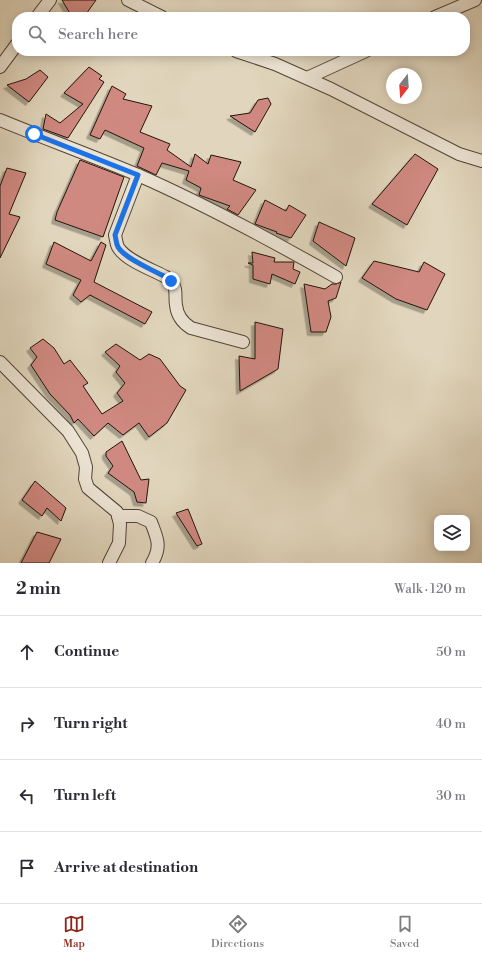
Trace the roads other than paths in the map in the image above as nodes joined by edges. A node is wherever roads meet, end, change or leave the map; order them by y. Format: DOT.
graph roads {
  1 [pos="50,0"];
  2 [pos="128,0"];
  3 [pos="475,0"];
  4 [pos="41,12"];
  5 [pos="152,12"];
  6 [pos="446,12"];
  7 [pos="12,51"];
  8 [pos="251,56"];
  9 [pos="355,56"];
  10 [pos="0,67"];
  11 [pos="306,78"];
  12 [pos="0,120"];
  13 [pos="482,162"];
  14 [pos="138,175"];
  15 [pos="336,276"];
  16 [pos="243,342"];
  17 [pos="0,362"];
  18 [pos="118,516"];
  19 [pos="109,563"];
  20 [pos="152,563"];
  1 -- 4 [label="street"];
  2 -- 5 [label="street"];
  3 -- 6 [label="street"];
  7 -- 10 [label="street"];
  8 -- 11 [label="street"];
  9 -- 11 [label="street"];
  11 -- 13 [label="street"];
  12 -- 14 [label="street"];
  14 -- 15 [label="street"];
  14 -- 16 [label="street"];
  17 -- 18 [label="street"];
  18 -- 19 [label="street"];
  18 -- 20 [label="street"];
}
